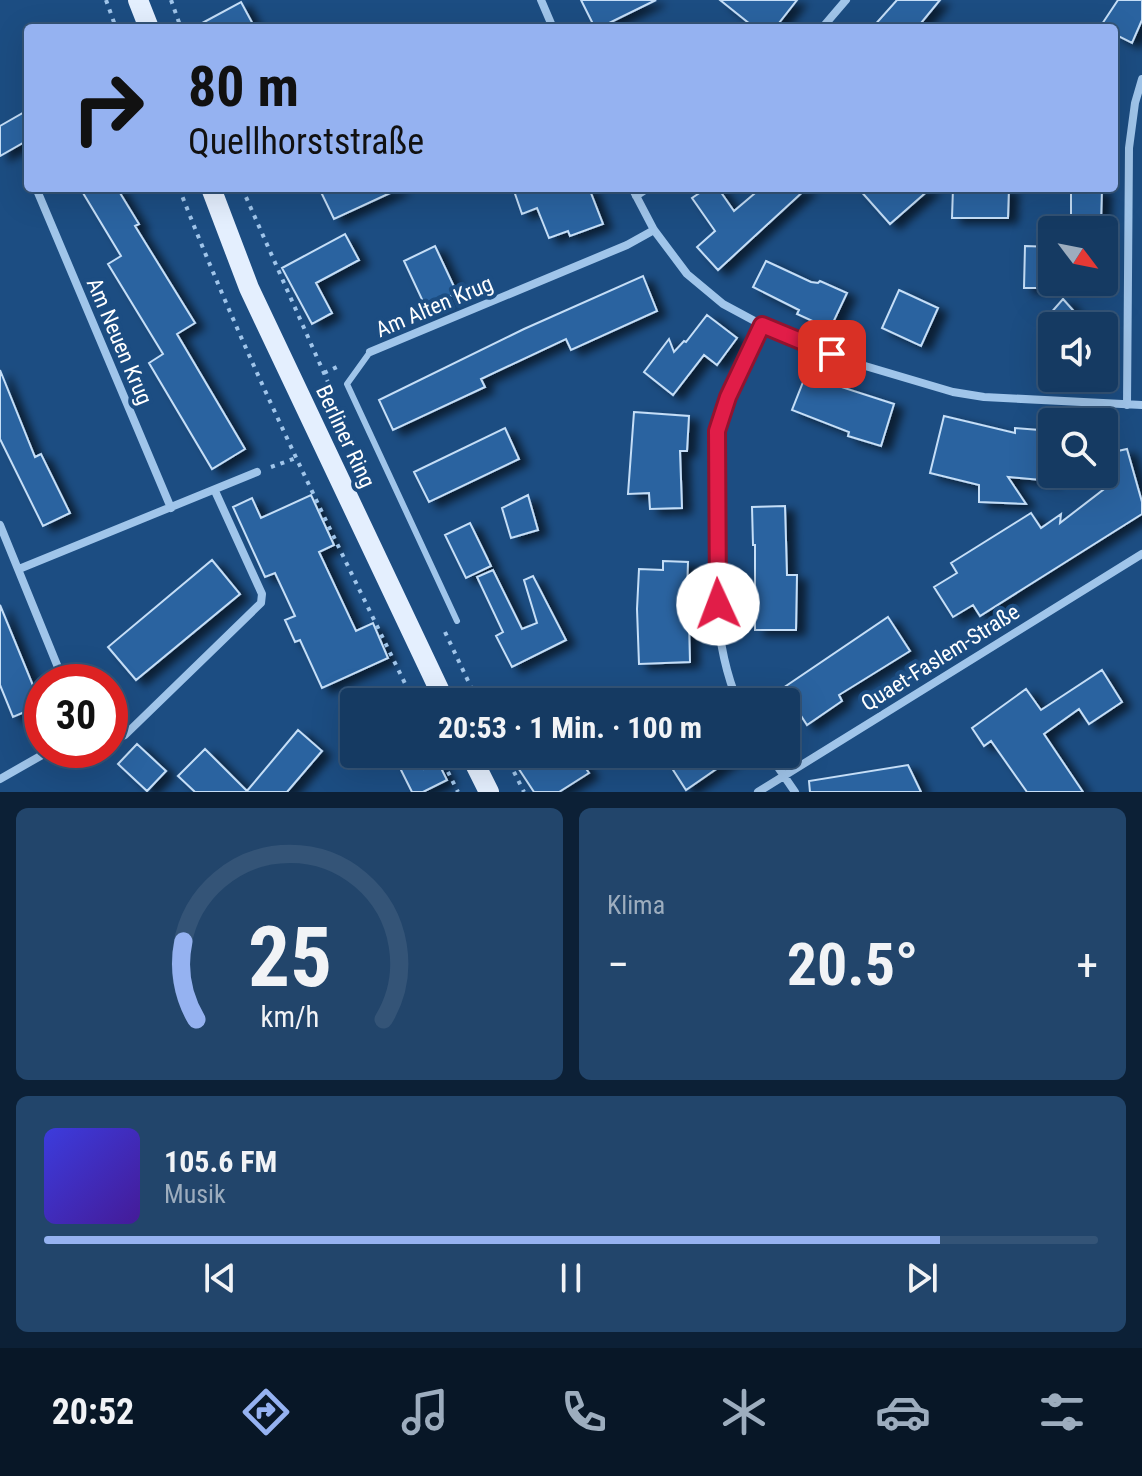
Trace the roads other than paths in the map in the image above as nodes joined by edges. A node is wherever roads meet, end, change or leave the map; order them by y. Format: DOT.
graph roads {
  1 [pos="138,0"];
  2 [pos="541,0"];
  3 [pos="846,0"];
  4 [pos="147,24"];
  5 [pos="551,24"];
  6 [pos="825,24"];
  7 [pos="1142,79"];
  8 [pos="38,192"];
  9 [pos="213,192"];
  10 [pos="634,192"];
  11 [pos="654,230"];
  12 [pos="762,325"];
  13 [pos="370,352"];
  14 [pos="1127,405"];
  15 [pos="1142,405"];
  16 [pos="257,472"];
  17 [pos="215,491"];
  18 [pos="171,508"];
  19 [pos="0,525"];
  20 [pos="1142,554"];
  21 [pos="19,569"];
  22 [pos="457,621"];
  23 [pos="57,664"];
  24 [pos="438,688"];
  25 [pos="733,688"];
  26 [pos="128,732"];
  27 [pos="24,765"];
  28 [pos="477,768"];
  29 [pos="779,768"];
  30 [pos="784,776"];
  31 [pos="0,779"];
  32 [pos="489,792"];
  33 [pos="758,792"];
  34 [pos="795,792"];
  1 -- 4 [label="main road"];
  2 -- 5 [label="street"];
  3 -- 6 [label="street"];
  7 -- 14 [label="street"];
  8 -- 18 [label="street, Am Neuen Krug"];
  9 -- 24 [label="main road, Berliner Ring"];
  10 -- 11 [label="street"];
  11 -- 12 [label="street"];
  11 -- 13 [label="street, Am Alten Krug"];
  12 -- 14 [label="street"];
  12 -- 25 [label="street"];
  13 -- 22 [label="lane, Am Alten Krug"];
  14 -- 15 [label="street"];
  16 -- 17 [label="street"];
  17 -- 18 [label="street"];
  17 -- 26 [label="street"];
  18 -- 21 [label="street"];
  19 -- 21 [label="street"];
  20 -- 30 [label="street, Quaet-Faslem-Straße"];
  21 -- 23 [label="street"];
  27 -- 31 [label="street"];
  28 -- 32 [label="main road"];
  29 -- 30 [label="street"];
  30 -- 33 [label="street, Quaet-Faslem-Straße"];
  30 -- 34 [label="street"];
}
